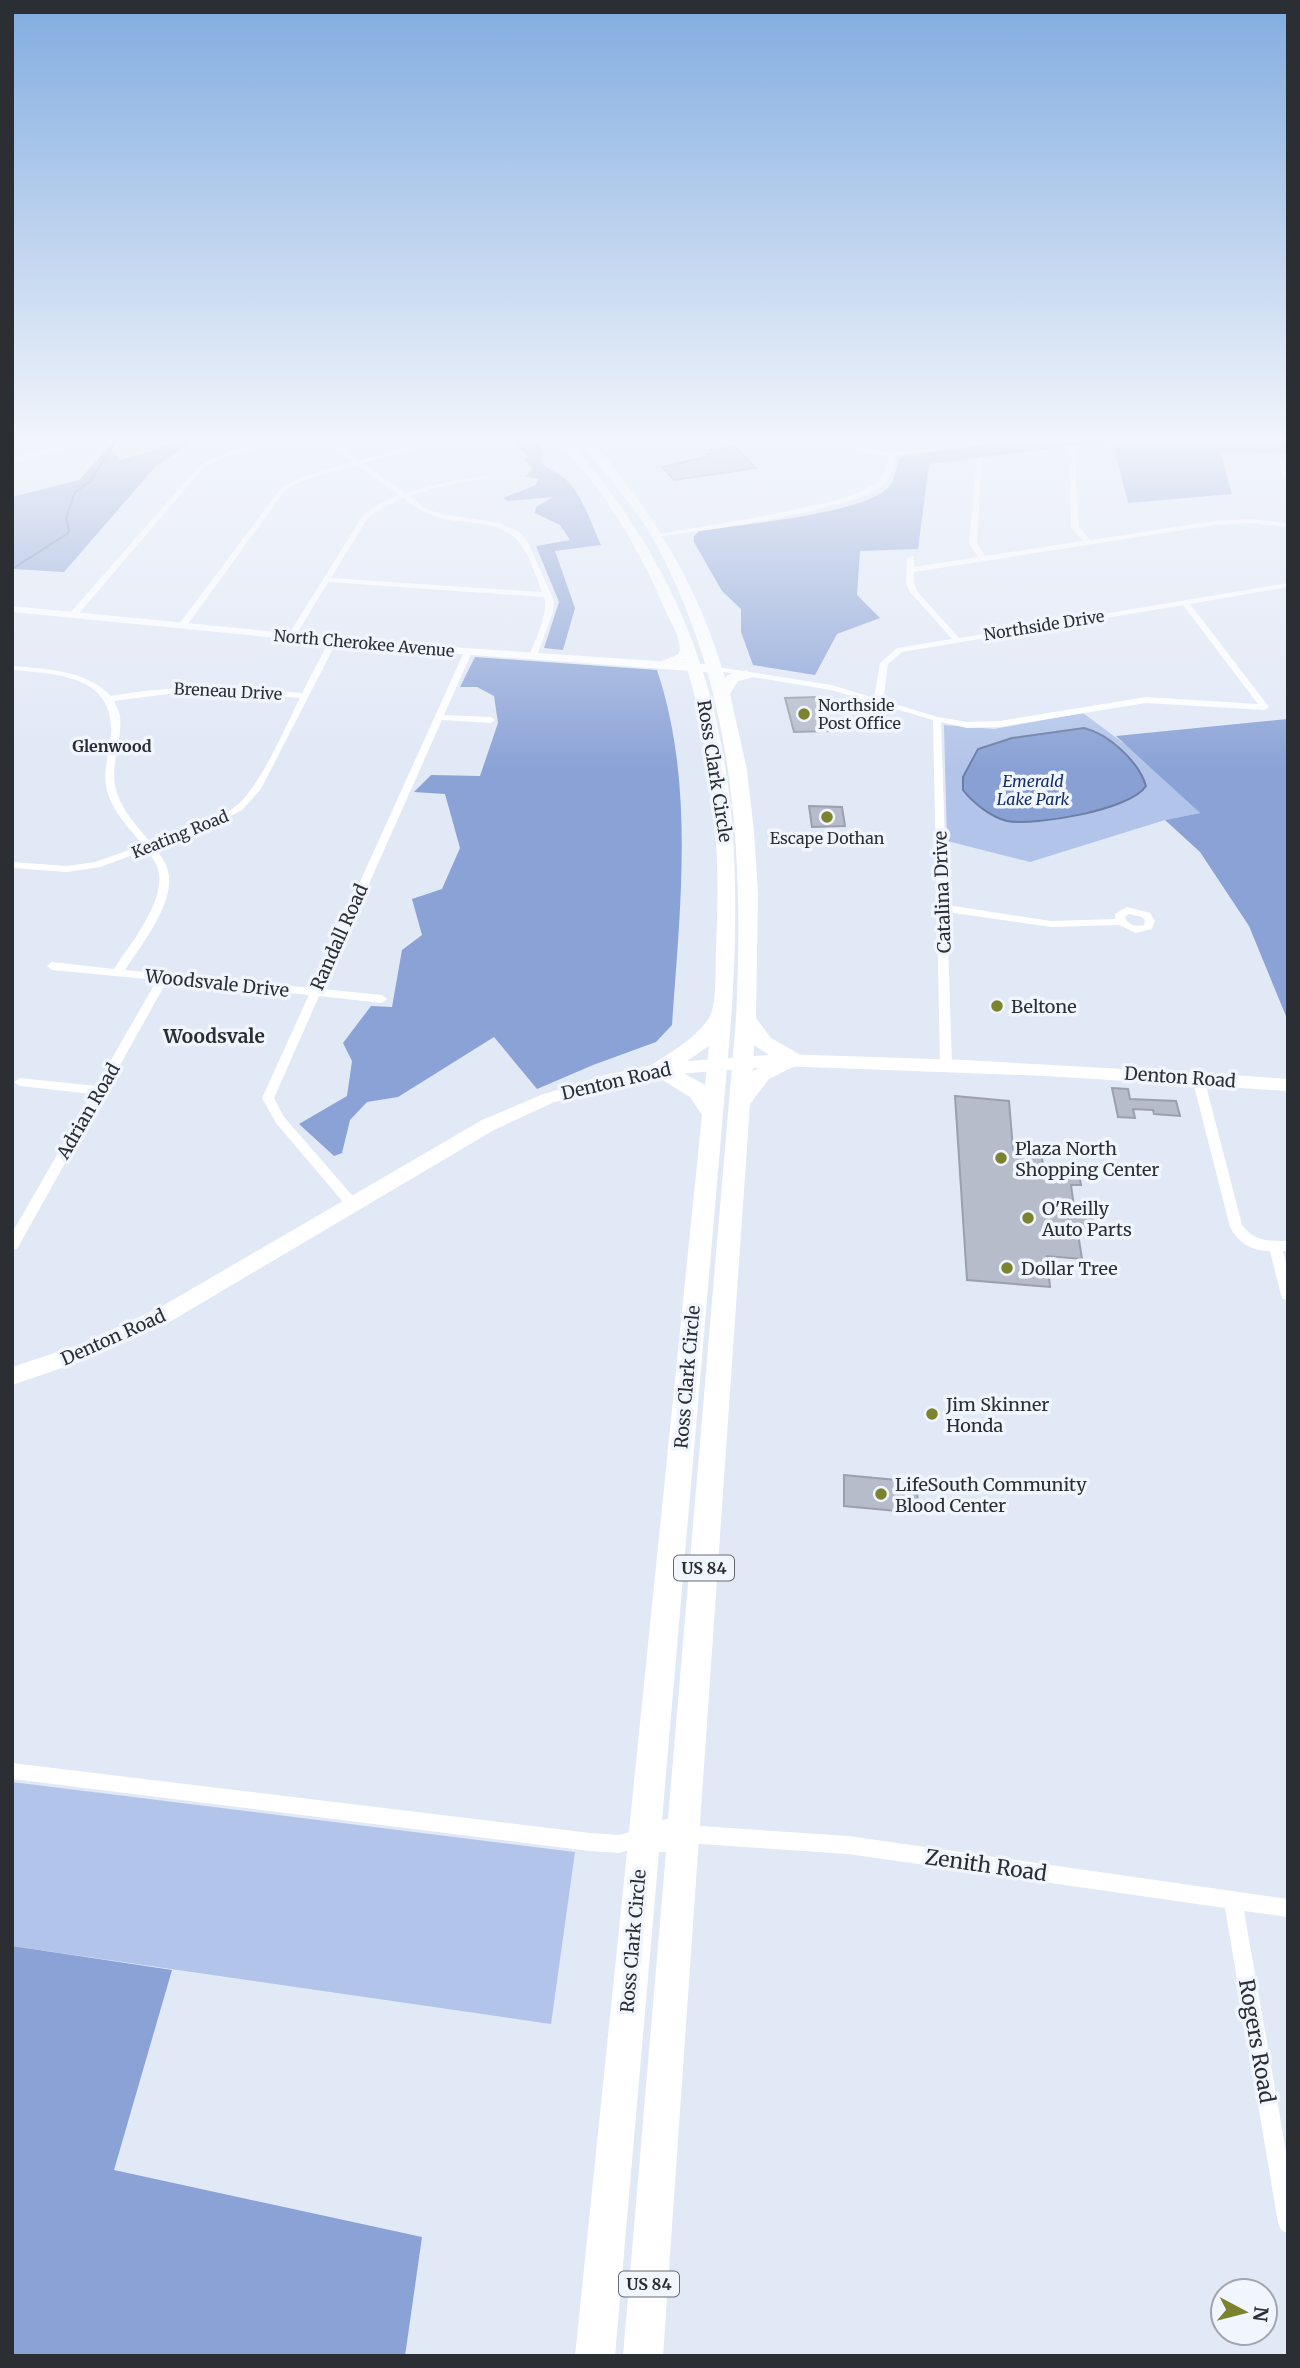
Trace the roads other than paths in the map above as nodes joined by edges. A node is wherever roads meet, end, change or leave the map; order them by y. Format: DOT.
graph roads {
  1 [pos="131,549"];
  2 [pos="239,549"];
  3 [pos="346,549"];
  4 [pos="527,549"];
  5 [pos="643,549"];
  6 [pos="647,549"];
  7 [pos="664,549"];
  8 [pos="976,549"];
  9 [pos="1047,549"];
  10 [pos="646,553"];
  11 [pos="911,558"];
  12 [pos="983,559"];
  13 [pos="910,570"];
  14 [pos="326,580"];
  15 [pos="1288,585"];
  16 [pos="549,595"];
  17 [pos="1185,602"];
  18 [pos="693,604"];
  19 [pos="672,606"];
  20 [pos="14,611"];
  21 [pos="73,615"];
  22 [pos="182,626"];
  23 [pos="291,637"];
  24 [pos="957,640"];
  25 [pos="332,641"];
  26 [pos="689,646"];
  27 [pos="468,652"];
  28 [pos="533,656"];
  29 [pos="663,664"];
  30 [pos="696,666"];
  31 [pos="12,668"];
  32 [pos="717,669"];
  33 [pos="746,675"];
  34 [pos="722,694"];
  35 [pos="859,694"];
  36 [pos="304,696"];
  37 [pos="111,699"];
  38 [pos="877,700"];
  39 [pos="1265,707"];
  40 [pos="438,717"];
  41 [pos="937,719"];
  42 [pos="491,720"];
  43 [pos="724,811"];
  44 [pos="744,811"];
  45 [pos="149,847"];
  46 [pos="12,865"];
  47 [pos="728,899"];
  48 [pos="750,900"];
  49 [pos="942,912"];
  50 [pos="1121,922"];
  51 [pos="726,961"];
  52 [pos="51,966"];
  53 [pos="749,971"];
  54 [pos="117,973"];
  55 [pos="164,977"];
  56 [pos="314,992"];
  57 [pos="383,999"];
  58 [pos="721,1015"];
  59 [pos="746,1019"];
  60 [pos="742,1059"];
  61 [pos="792,1059"];
  62 [pos="717,1062"];
  63 [pos="946,1065"];
  64 [pos="660,1069"];
  65 [pos="1198,1078"];
  66 [pos="20,1082"];
  67 [pos="1288,1085"];
  68 [pos="99,1091"];
  69 [pos="739,1103"];
  70 [pos="713,1114"];
  71 [pos="353,1205"];
  72 [pos="18,1224"];
  73 [pos="12,1245"];
  74 [pos="1282,1246"];
  75 [pos="1288,1294"];
  76 [pos="693,1319"];
  77 [pos="722,1332"];
  78 [pos="12,1376"];
  79 [pos="669,1574"];
  80 [pos="703,1577"];
  81 [pos="13,1771"];
  82 [pos="683,1834"];
  83 [pos="642,1838"];
  84 [pos="1233,1900"];
  85 [pos="1288,1908"];
  86 [pos="1288,2223"];
  87 [pos="595,2356"];
  88 [pos="643,2356"];
  1 -- 21 [label="street"];
  2 -- 22 [label="street"];
  3 -- 14 [label="street"];
  4 -- 16 [label="street"];
  5 -- 10 [label="highway, Ross Clark Circle / US 84"];
  6 -- 10 [label="highway"];
  7 -- 18 [label="highway, Ross Clark Circle / US 84"];
  8 -- 12 [label="street"];
  9 -- 12 [label="street"];
  10 -- 19 [label="highway, Ross Clark Circle / US 84"];
  11 -- 13 [label="street"];
  12 -- 13 [label="street"];
  13 -- 24 [label="street"];
  14 -- 16 [label="street"];
  14 -- 23 [label="street"];
  15 -- 17 [label="street, Northside Drive"];
  16 -- 28 [label="street"];
  17 -- 24 [label="street, Northside Drive"];
  17 -- 39 [label="street"];
  18 -- 19 [label="highway"];
  18 -- 32 [label="highway, Ross Clark Circle / US 84"];
  19 -- 26 [label="highway, Ross Clark Circle / US 84"];
  20 -- 21 [label="street, North Cherokee Avenue"];
  21 -- 22 [label="street, North Cherokee Avenue"];
  22 -- 23 [label="street, North Cherokee Avenue"];
  23 -- 25 [label="street, North Cherokee Avenue"];
  24 -- 38 [label="street, Northside Drive"];
  25 -- 27 [label="street, North Cherokee Avenue"];
  25 -- 36 [label="street, Keating Road"];
  26 -- 29 [label="highway"];
  26 -- 30 [label="highway, Ross Clark Circle / US 84"];
  27 -- 28 [label="street, North Cherokee Avenue"];
  27 -- 40 [label="street, Randall Road"];
  28 -- 29 [label="street, North Cherokee Avenue"];
  29 -- 30 [label="street, North Cherokee Avenue"];
  30 -- 32 [label="street, North Cherokee Avenue"];
  30 -- 43 [label="highway, Ross Clark Circle / US 84"];
  31 -- 37 [label="street"];
  32 -- 33 [label="street, North Cherokee Avenue"];
  32 -- 34 [label="highway, Ross Clark Circle / US 84"];
  32 -- 35 [label="street, North Cherokee Avenue"];
  33 -- 34 [label="highway"];
  33 -- 35 [label="street, North Cherokee Avenue"];
  34 -- 44 [label="highway, Ross Clark Circle / US 84"];
  35 -- 38 [label="street, North Cherokee Avenue"];
  36 -- 37 [label="street, Breneau Drive"];
  36 -- 45 [label="street, Keating Road"];
  37 -- 45 [label="street"];
  38 -- 41 [label="street, North Cherokee Avenue"];
  39 -- 41 [label="street, North Cherokee Avenue"];
  40 -- 42 [label="street"];
  40 -- 56 [label="street, Randall Road"];
  41 -- 49 [label="street, Catalina Drive"];
  43 -- 44 [label="highway"];
  43 -- 47 [label="highway, Ross Clark Circle / US 84"];
  44 -- 48 [label="highway, Ross Clark Circle / US 84"];
  45 -- 46 [label="street, Keating Road"];
  45 -- 54 [label="street"];
  47 -- 48 [label="highway"];
  47 -- 51 [label="highway, Ross Clark Circle / US 84"];
  48 -- 53 [label="highway, Ross Clark Circle / US 84"];
  49 -- 50 [label="street"];
  49 -- 63 [label="street, Catalina Drive"];
  51 -- 53 [label="highway"];
  51 -- 58 [label="highway, Ross Clark Circle / US 84"];
  52 -- 54 [label="street, Woodsvale Drive"];
  53 -- 59 [label="highway, Ross Clark Circle / US 84"];
  54 -- 55 [label="street, Woodsvale Drive"];
  55 -- 56 [label="street, Woodsvale Drive"];
  55 -- 68 [label="street, Adrian Road"];
  56 -- 57 [label="street, Woodsvale Drive"];
  56 -- 71 [label="street, Randall Road"];
  58 -- 62 [label="highway, Ross Clark Circle / US 84"];
  58 -- 64 [label="highway"];
  59 -- 60 [label="highway, Ross Clark Circle / US 84"];
  59 -- 61 [label="highway"];
  60 -- 61 [label="street, Denton Road"];
  60 -- 62 [label="street, Denton Road"];
  60 -- 69 [label="highway, Ross Clark Circle / US 84"];
  61 -- 63 [label="street, Denton Road"];
  61 -- 69 [label="highway"];
  62 -- 64 [label="street, Denton Road"];
  62 -- 70 [label="highway, Ross Clark Circle / US 84"];
  63 -- 65 [label="street, Denton Road"];
  64 -- 70 [label="highway"];
  64 -- 71 [label="street, Denton Road"];
  65 -- 67 [label="street, Denton Road"];
  65 -- 74 [label="street"];
  66 -- 68 [label="street"];
  68 -- 72 [label="street, Adrian Road"];
  69 -- 77 [label="highway, Ross Clark Circle / US 84"];
  70 -- 76 [label="highway, Ross Clark Circle / US 84"];
  71 -- 78 [label="street, Denton Road"];
  72 -- 73 [label="street, Adrian Road"];
  74 -- 75 [label="street"];
  76 -- 77 [label="highway"];
  76 -- 79 [label="highway, Ross Clark Circle / US 84"];
  77 -- 80 [label="highway, Ross Clark Circle / US 84"];
  79 -- 80 [label="highway"];
  79 -- 83 [label="highway, Ross Clark Circle / US 84"];
  80 -- 82 [label="highway, Ross Clark Circle / US 84"];
  81 -- 83 [label="street"];
  82 -- 83 [label="highway"];
  82 -- 84 [label="street, Zenith Road"];
  82 -- 88 [label="highway, Ross Clark Circle / US 84"];
  83 -- 87 [label="highway, Ross Clark Circle / US 84"];
  84 -- 85 [label="street, Zenith Road"];
  84 -- 86 [label="street, Rogers Road"];
}
